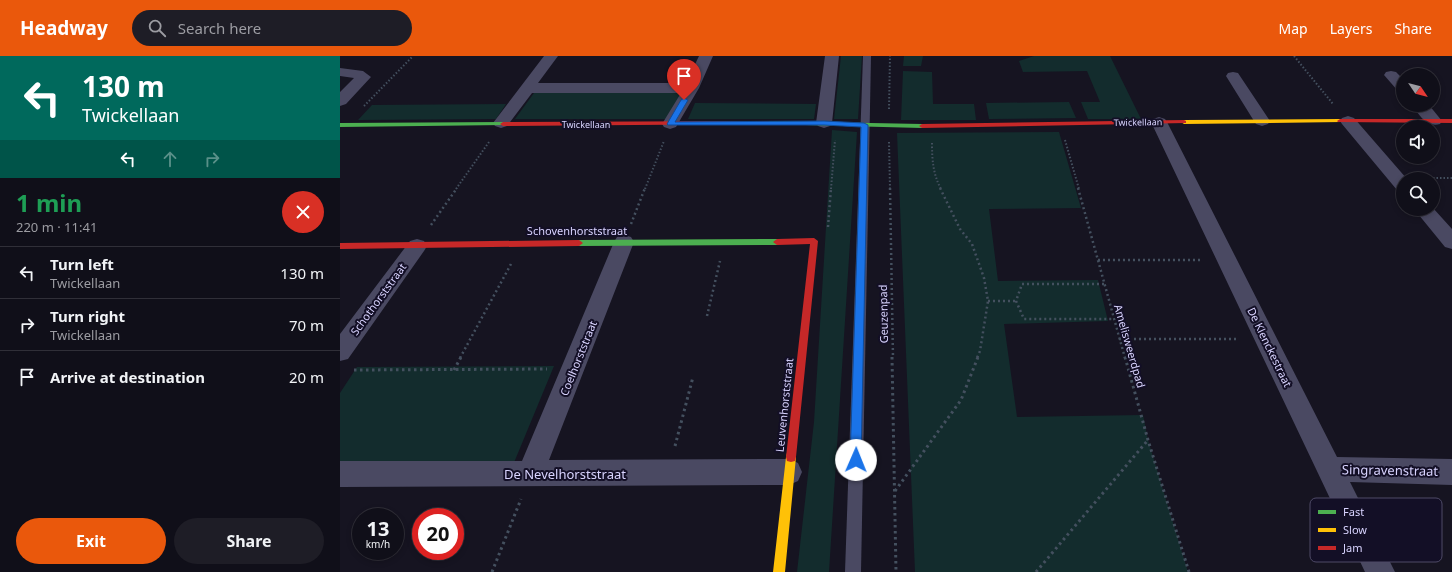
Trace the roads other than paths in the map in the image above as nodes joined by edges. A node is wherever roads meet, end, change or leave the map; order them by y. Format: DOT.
graph roads {
  1 [pos="551,56"];
  2 [pos="706,56"];
  3 [pos="832,56"];
  4 [pos="868,56"];
  5 [pos="340,72"];
  6 [pos="1391,75"];
  7 [pos="1233,76"];
  8 [pos="1396,80"];
  9 [pos="528,88"];
  10 [pos="691,88"];
  11 [pos="340,101"];
  12 [pos="1426,112"];
  13 [pos="1433,120"];
  14 [pos="1262,121"];
  15 [pos="1348,121"];
  16 [pos="1396,121"];
  17 [pos="1440,121"];
  18 [pos="1452,121"];
  19 [pos="1158,122"];
  20 [pos="501,123"];
  21 [pos="830,123"];
  22 [pos="670,124"];
  23 [pos="343,125"];
  24 [pos="864,125"];
  25 [pos="1396,177"];
  26 [pos="1429,216"];
  27 [pos="814,241"];
  28 [pos="1451,241"];
  29 [pos="624,242"];
  30 [pos="340,246"];
  31 [pos="417,246"];
  32 [pos="344,361"];
  33 [pos="1329,469"];
  34 [pos="789,472"];
  35 [pos="1452,472"];
  36 [pos="340,474"];
  37 [pos="530,474"];
  38 [pos="1343,498"];
  39 [pos="1375,562"];
  40 [pos="779,572"];
  41 [pos="853,572"];
  42 [pos="1380,572"];
  1 -- 9 [label="street"];
  2 -- 10 [label="street"];
  3 -- 21 [label="street"];
  4 -- 24 [label="lane"];
  5 -- 11 [label="street"];
  6 -- 8 [label="street"];
  7 -- 14 [label="street"];
  9 -- 10 [label="street"];
  9 -- 20 [label="street"];
  10 -- 22 [label="street"];
  12 -- 13 [label="street"];
  14 -- 15 [label="street, Twickellaan"];
  14 -- 19 [label="street, Twickellaan"];
  15 -- 16 [label="street, Twickellaan"];
  15 -- 25 [label="street"];
  17 -- 18 [label="street, Twickellaan"];
  19 -- 24 [label="street, Twickellaan"];
  19 -- 33 [label="street, De Klenckestraat"];
  20 -- 22 [label="street, Twickellaan"];
  20 -- 23 [label="street, Twickellaan"];
  21 -- 22 [label="street, Twickellaan"];
  21 -- 24 [label="street, Twickellaan"];
  24 -- 41 [label="lane"];
  26 -- 28 [label="street"];
  27 -- 29 [label="street, Schovenhorststraat"];
  27 -- 34 [label="street, Leuvenhorststraat"];
  29 -- 31 [label="street, Schovenhorststraat"];
  29 -- 37 [label="street, Coelhorststraat"];
  30 -- 31 [label="street, Schovenhorststraat"];
  31 -- 32 [label="street, Schothorststraat"];
  33 -- 35 [label="street, Singravenstraat"];
  33 -- 38 [label="street, De Klenckestraat"];
  34 -- 37 [label="street, De Nevelhorststraat"];
  34 -- 40 [label="street, Leuvenhorststraat"];
  36 -- 37 [label="street, De Nevelhorststraat"];
  39 -- 42 [label="street, De Klenckestraat"];
}
